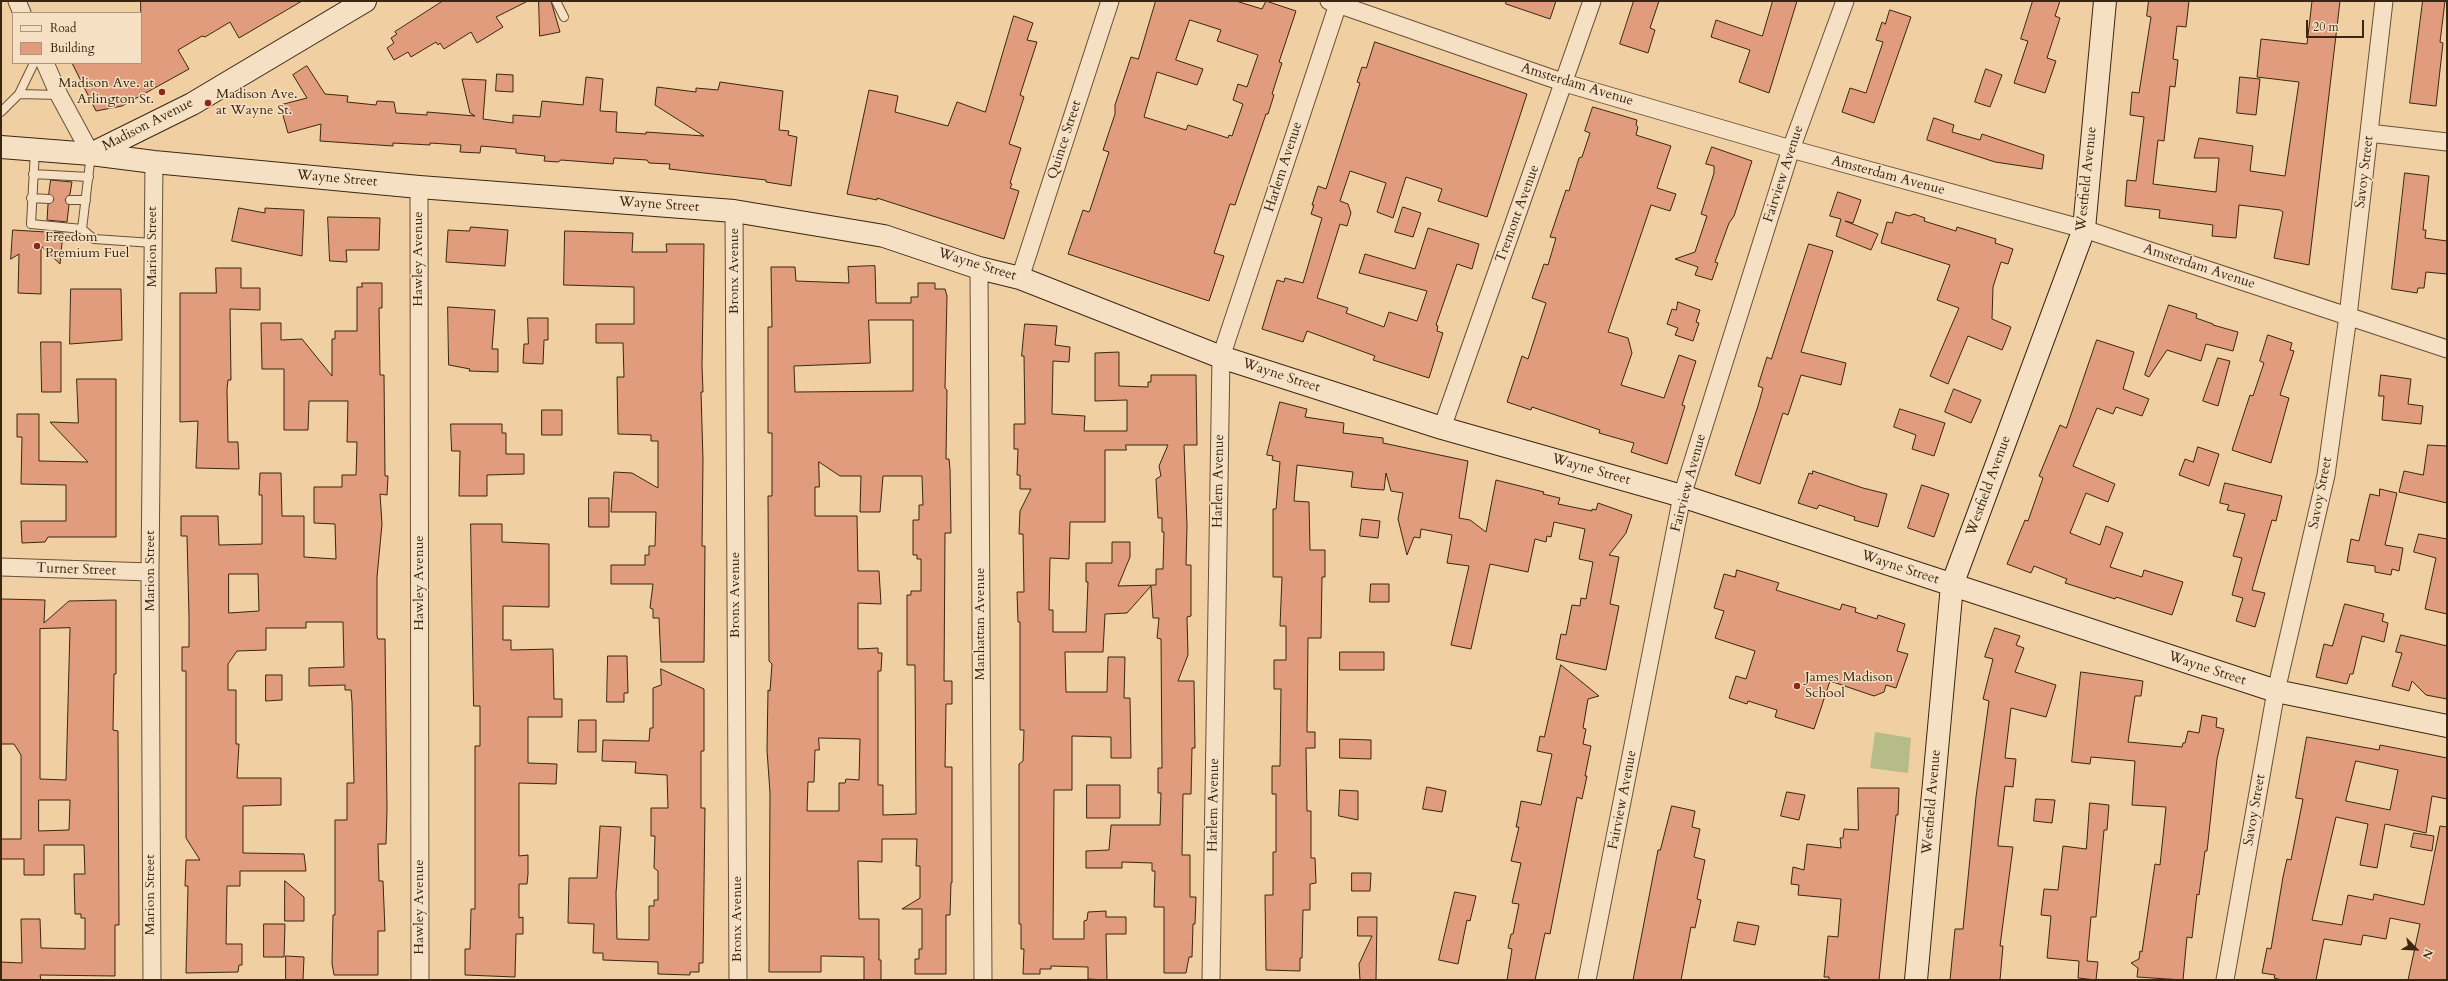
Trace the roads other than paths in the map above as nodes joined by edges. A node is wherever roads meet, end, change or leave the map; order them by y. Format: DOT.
graph roads {
  1 [pos="17,1"];
  2 [pos="365,1"];
  3 [pos="556,1"];
  4 [pos="1110,1"];
  5 [pos="1592,1"];
  6 [pos="1845,1"];
  7 [pos="2105,1"];
  8 [pos="2384,1"];
  9 [pos="1335,2"];
  10 [pos="22,12"];
  11 [pos="564,17"];
  12 [pos="34,64"];
  13 [pos="45,64"];
  14 [pos="1565,83"];
  15 [pos="19,94"];
  16 [pos="59,95"];
  17 [pos="1,112"];
  18 [pos="2369,133"];
  19 [pos="2447,142"];
  20 [pos="1,147"];
  21 [pos="1791,149"];
  22 [pos="35,150"];
  23 [pos="91,154"];
  24 [pos="154,162"];
  25 [pos="33,174"];
  26 [pos="89,178"];
  27 [pos="419,187"];
  28 [pos="31,198"];
  29 [pos="49,199"];
  30 [pos="70,200"];
  31 [pos="86,200"];
  32 [pos="734,211"];
  33 [pos="82,228"];
  34 [pos="2084,229"];
  35 [pos="153,243"];
  36 [pos="979,268"];
  37 [pos="1020,278"];
  38 [pos="2348,316"];
  39 [pos="2447,349"];
  40 [pos="1220,358"];
  41 [pos="1442,428"];
  42 [pos="1682,496"];
  43 [pos="1,567"];
  44 [pos="150,572"];
  45 [pos="1952,585"];
  46 [pos="2276,691"];
  47 [pos="2447,726"];
  48 [pos="152,980"];
  49 [pos="420,980"];
  50 [pos="738,980"];
  51 [pos="983,980"];
  52 [pos="1211,980"];
  53 [pos="1588,980"];
  54 [pos="1916,980"];
  55 [pos="2226,980"];
  1 -- 10 [label="street"];
  2 -- 23 [label="street, Madison Avenue"];
  3 -- 11 [label="lane"];
  4 -- 37 [label="street, Quince Street"];
  5 -- 14 [label="street, Tremont Avenue"];
  6 -- 21 [label="street, Fairview Avenue"];
  7 -- 34 [label="street, Westfield Avenue"];
  8 -- 18 [label="street, Savoy Street"];
  9 -- 14 [label="street, Amsterdam Avenue"];
  9 -- 40 [label="street, Harlem Avenue"];
  12 -- 15 [label="lane"];
  13 -- 16 [label="street"];
  14 -- 21 [label="street, Amsterdam Avenue"];
  14 -- 41 [label="street, Tremont Avenue"];
  15 -- 16 [label="lane"];
  15 -- 17 [label="lane"];
  16 -- 23 [label="street"];
  18 -- 19 [label="street"];
  18 -- 38 [label="street, Savoy Street"];
  20 -- 22 [label="street, Madison Avenue"];
  21 -- 34 [label="street, Amsterdam Avenue"];
  21 -- 42 [label="street, Fairview Avenue"];
  22 -- 23 [label="street, Madison Avenue"];
  22 -- 25 [label="lane"];
  23 -- 24 [label="street, Wayne Street"];
  23 -- 26 [label="lane"];
  24 -- 27 [label="street, Wayne Street"];
  24 -- 35 [label="street, Marion Street"];
  25 -- 26 [label="lane"];
  25 -- 28 [label="lane"];
  26 -- 31 [label="lane"];
  27 -- 32 [label="street, Wayne Street"];
  27 -- 49 [label="street, Hawley Avenue"];
  28 -- 29 [label="lane"];
  28 -- 33 [label="lane"];
  30 -- 31 [label="lane"];
  31 -- 33 [label="lane"];
  32 -- 36 [label="street, Wayne Street"];
  32 -- 50 [label="street, Bronx Avenue"];
  33 -- 35 [label="lane"];
  34 -- 38 [label="street, Amsterdam Avenue"];
  34 -- 45 [label="street, Westfield Avenue"];
  35 -- 44 [label="street, Marion Street"];
  36 -- 37 [label="street, Wayne Street"];
  36 -- 51 [label="street, Manhattan Avenue"];
  37 -- 40 [label="street, Wayne Street"];
  38 -- 39 [label="street, Amsterdam Avenue"];
  38 -- 46 [label="street, Savoy Street"];
  40 -- 41 [label="street, Wayne Street"];
  40 -- 52 [label="street, Harlem Avenue"];
  41 -- 42 [label="street, Wayne Street"];
  42 -- 45 [label="street, Wayne Street"];
  42 -- 53 [label="street, Fairview Avenue"];
  43 -- 44 [label="street, Turner Street"];
  44 -- 48 [label="street, Marion Street"];
  45 -- 46 [label="street, Wayne Street"];
  45 -- 54 [label="street, Westfield Avenue"];
  46 -- 47 [label="street, Wayne Street"];
  46 -- 55 [label="street, Savoy Street"];
}
